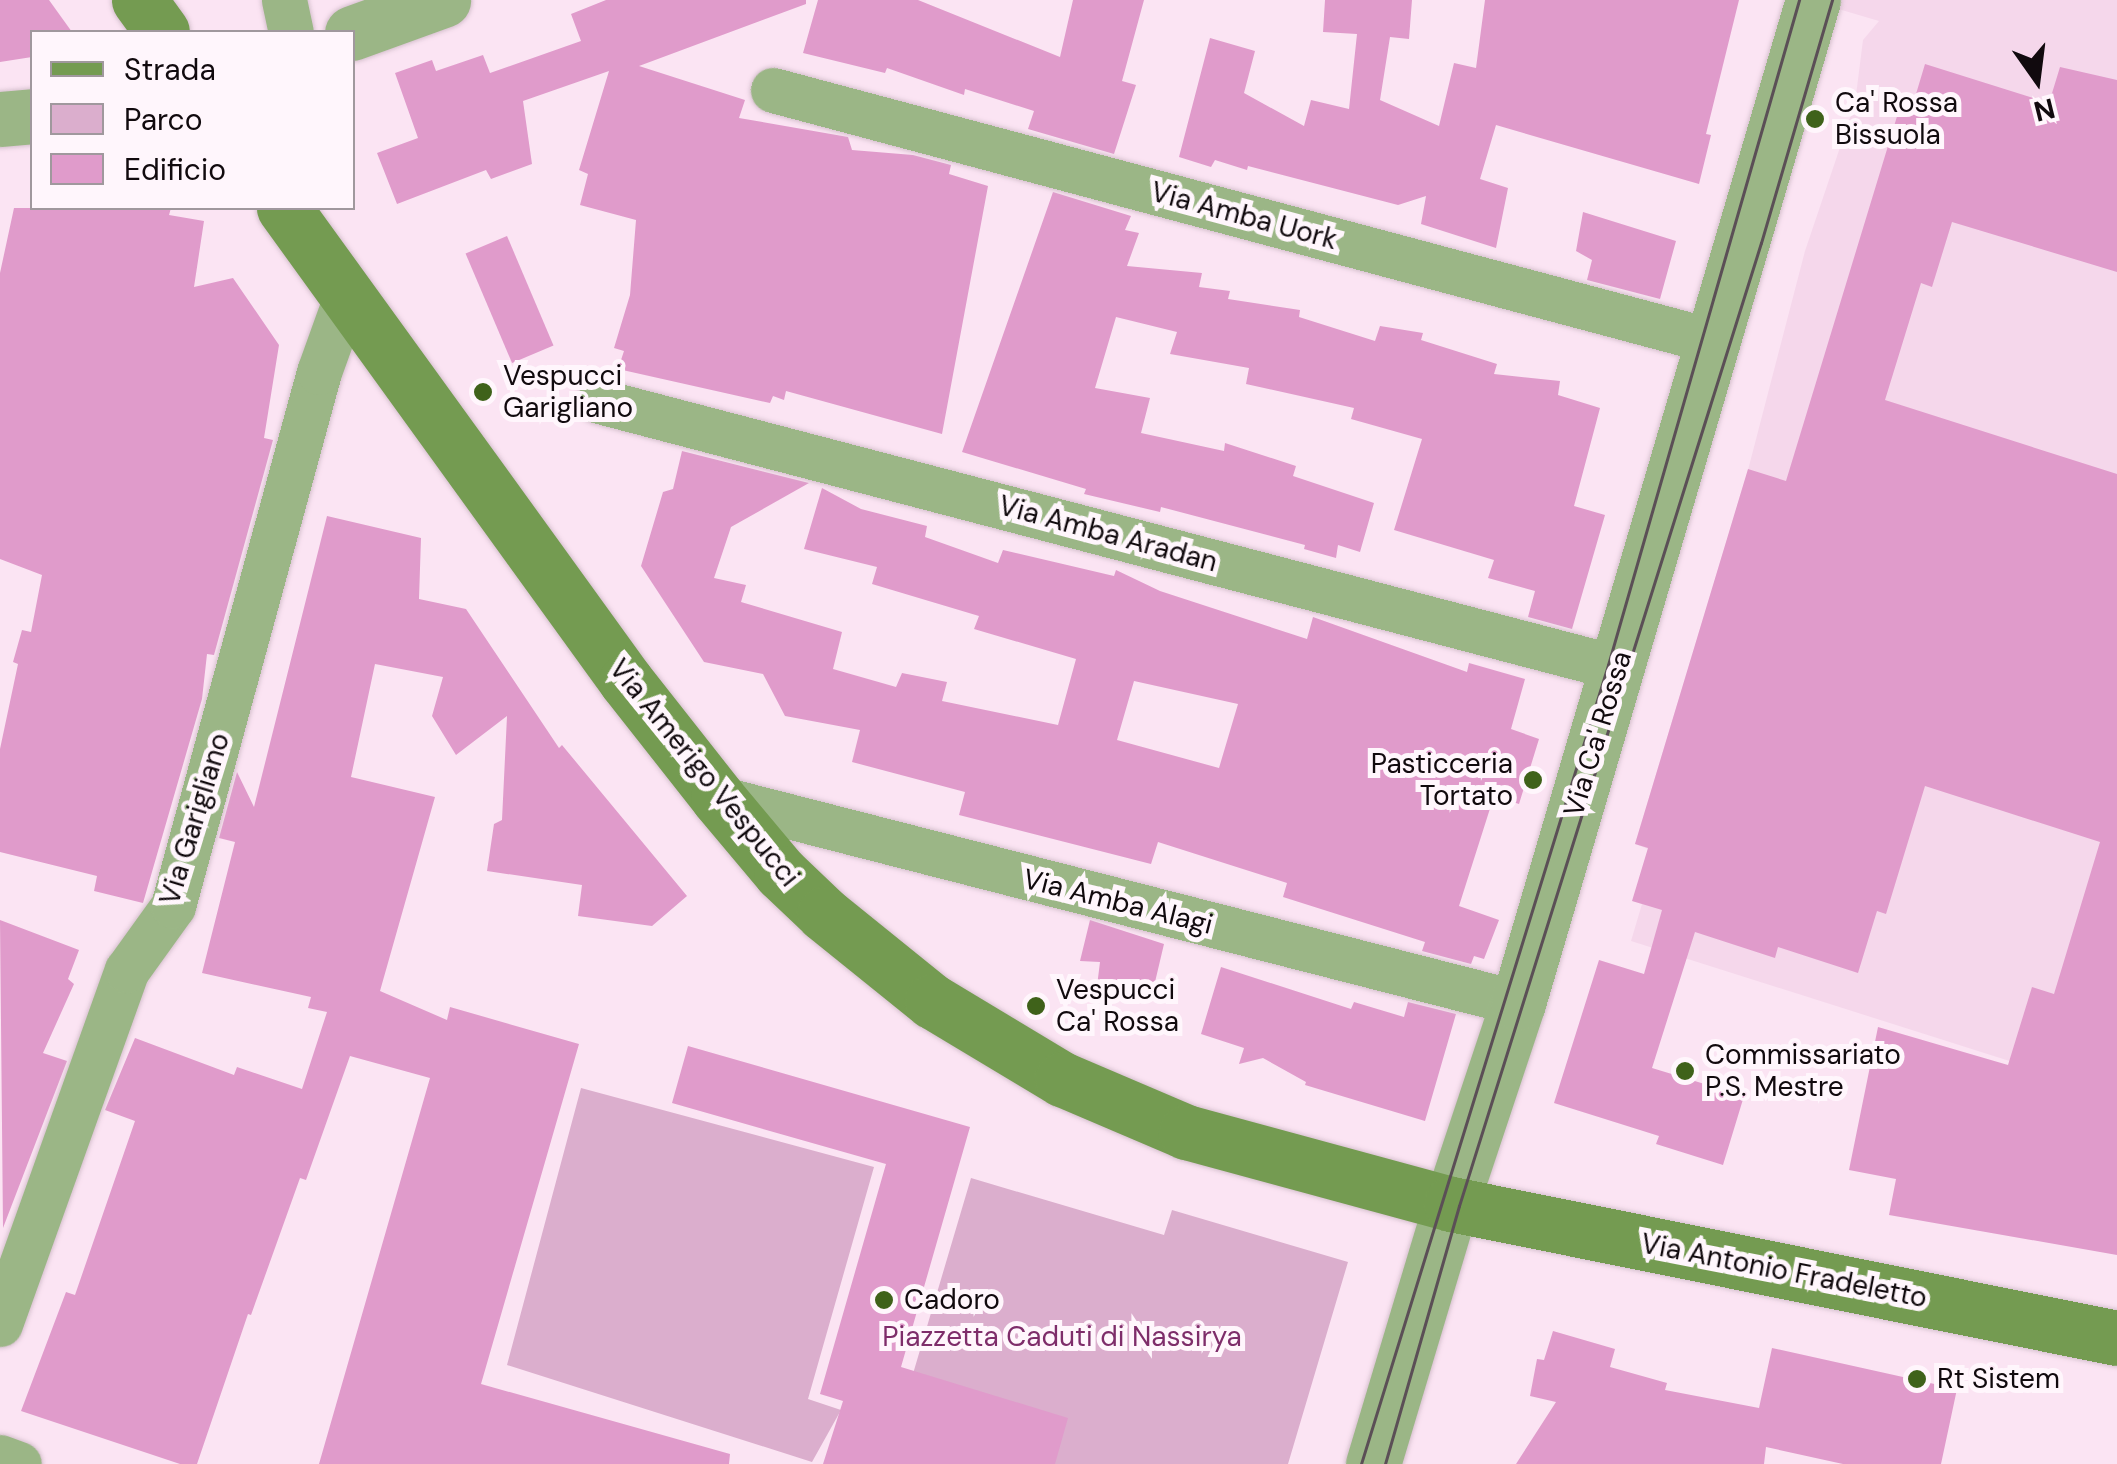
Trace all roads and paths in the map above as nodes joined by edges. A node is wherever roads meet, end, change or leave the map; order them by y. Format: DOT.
graph roads {
  1 [pos="139,0"];
  2 [pos="284,0"];
  3 [pos="443,0"];
  4 [pos="1813,0"];
  5 [pos="161,30"];
  6 [pos="291,30"];
  7 [pos="355,32"];
  8 [pos="773,90"];
  9 [pos="30,116"];
  10 [pos="0,119"];
  11 [pos="285,210"];
  12 [pos="346,296"];
  13 [pos="1716,342"];
  14 [pos="599,401"];
  15 [pos="1618,668"];
  16 [pos="718,798"];
  17 [pos="1518,1004"];
  18 [pos="1450,1204"];
  19 [pos="0,1324"];
  20 [pos="2117,1338"];
  21 [pos="0,1458"];
  22 [pos="18,1464"];
  23 [pos="1373,1464"];
  1 -- 5 [label="main road"];
  2 -- 6 [label="street"];
  3 -- 7 [label="street"];
  4 -- 13 [label="street, Via Ca' Rossa"];
  8 -- 13 [label="street, Via Amba Uork"];
  9 -- 10 [label="street"];
  11 -- 12 [label="main road, Via Amerigo Vespucci"];
  12 -- 16 [label="main road, Via Amerigo Vespucci"];
  12 -- 19 [label="street, Via Garigliano"];
  13 -- 15 [label="street, Via Ca' Rossa"];
  14 -- 15 [label="street, Via Amba Aradan"];
  15 -- 17 [label="street, Via Ca' Rossa"];
  16 -- 17 [label="street, Via Amba Alagi"];
  16 -- 18 [label="main road, Via Amerigo Vespucci"];
  17 -- 18 [label="street, Via Ca' Rossa"];
  18 -- 20 [label="main road, Via Antonio Fradeletto"];
  18 -- 23 [label="street, Via Ca' Rossa"];
  21 -- 22 [label="street"];
}
